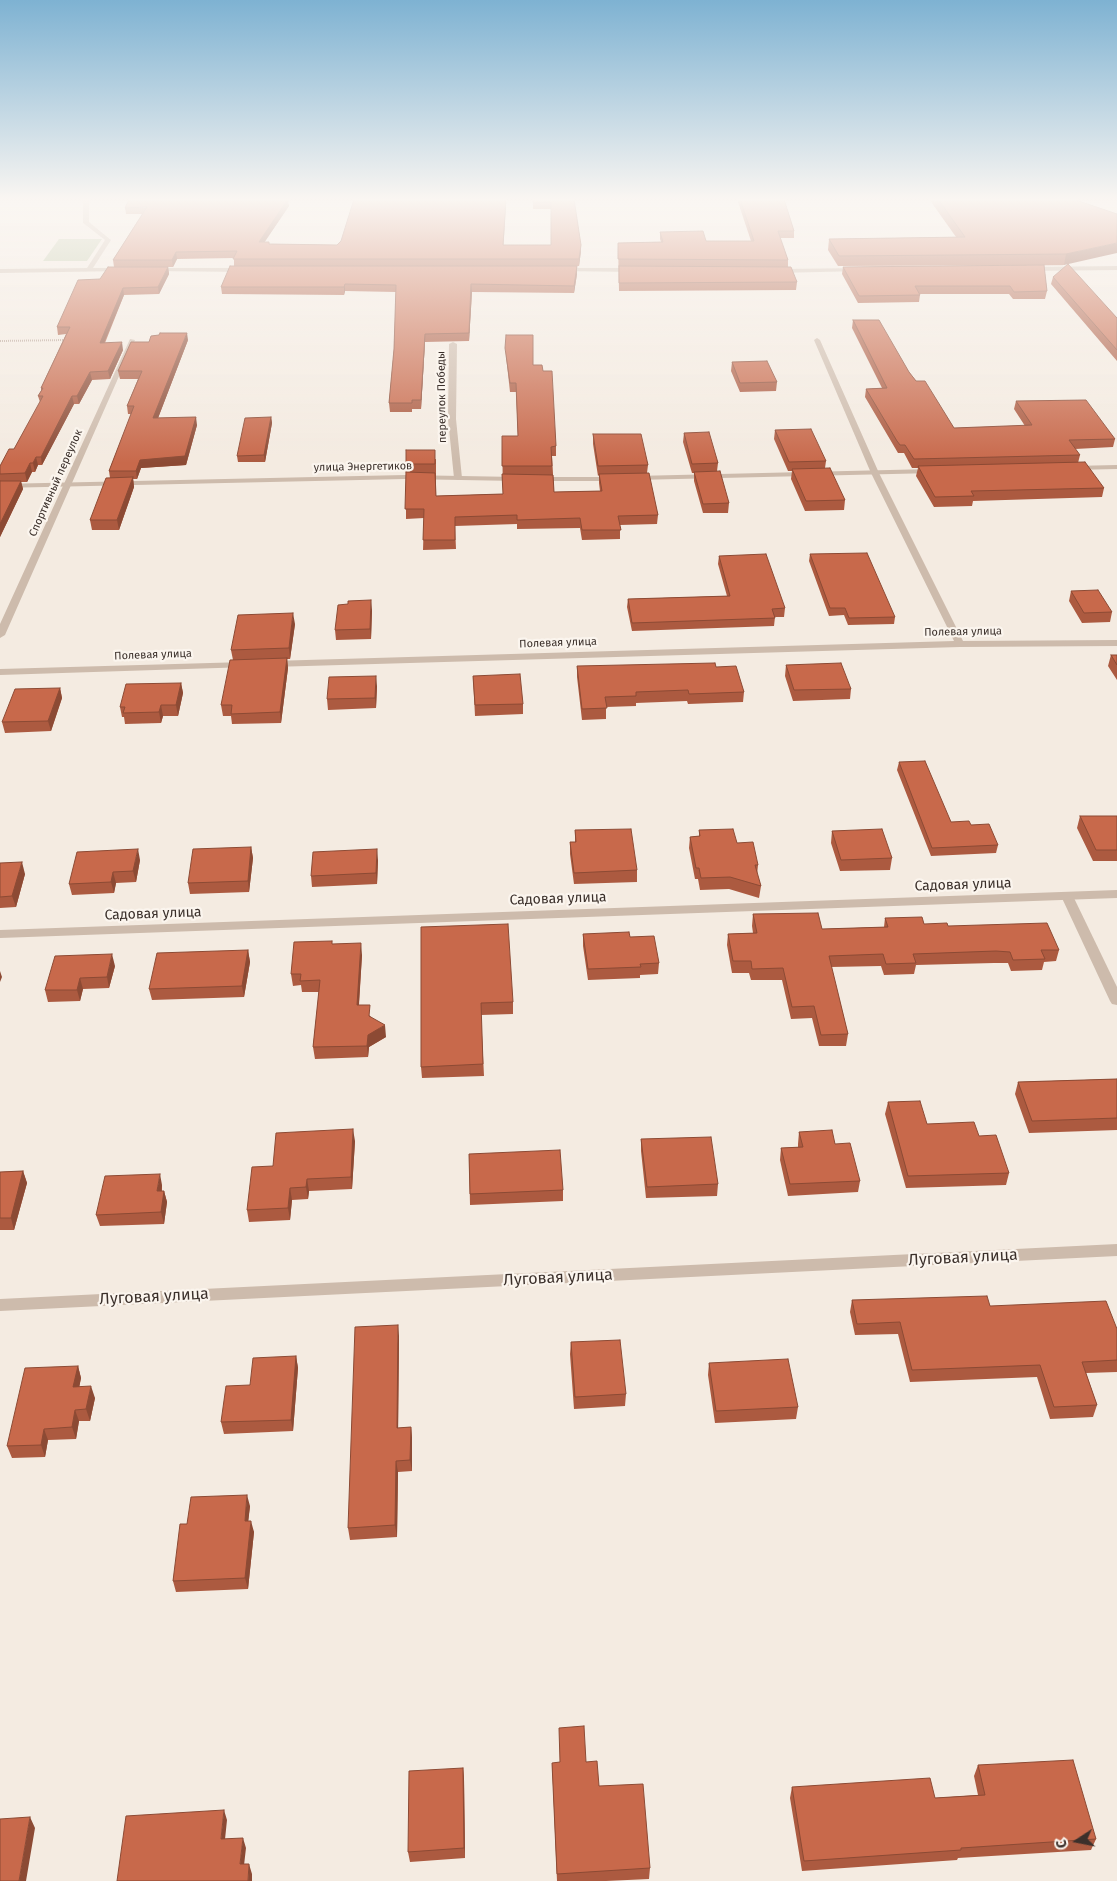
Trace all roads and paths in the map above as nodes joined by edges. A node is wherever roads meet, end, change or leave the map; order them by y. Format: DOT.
graph roads {
  1 [pos="66,340"];
  2 [pos="132,340"];
  3 [pos="817,340"];
  4 [pos="0,341"];
  5 [pos="452,344"];
  6 [pos="1117,467"];
  7 [pos="1059,468"];
  8 [pos="943,471"];
  9 [pos="875,473"];
  10 [pos="458,478"];
  11 [pos="620,478"];
  12 [pos="630,478"];
  13 [pos="67,485"];
  14 [pos="0,486"];
  15 [pos="0,635"];
  16 [pos="1117,643"];
  17 [pos="960,644"];
  18 [pos="0,672"];
  19 [pos="1117,894"];
  20 [pos="1066,896"];
  21 [pos="0,934"];
  22 [pos="1117,1001"];
  23 [pos="1117,1250"];
  24 [pos="0,1305"];
  1 -- 4 [label="path"];
  2 -- 13 [label="street, Спортивный переулок"];
  3 -- 9 [label="street"];
  5 -- 10 [label="street, переулок Победы"];
  6 -- 7 [label="street"];
  8 -- 9 [label="street"];
  9 -- 12 [label="street"];
  9 -- 17 [label="street"];
  10 -- 11 [label="street, улица Энергетиков"];
  10 -- 13 [label="street, улица Энергетиков"];
  13 -- 14 [label="street, улица Энергетиков"];
  13 -- 15 [label="street, Спортивный переулок"];
  16 -- 17 [label="street, Полевая улица"];
  17 -- 18 [label="street, Полевая улица"];
  19 -- 20 [label="street, Садовая улица"];
  20 -- 21 [label="street, Садовая улица"];
  20 -- 22 [label="street"];
  23 -- 24 [label="street, Луговая улица"];
}
